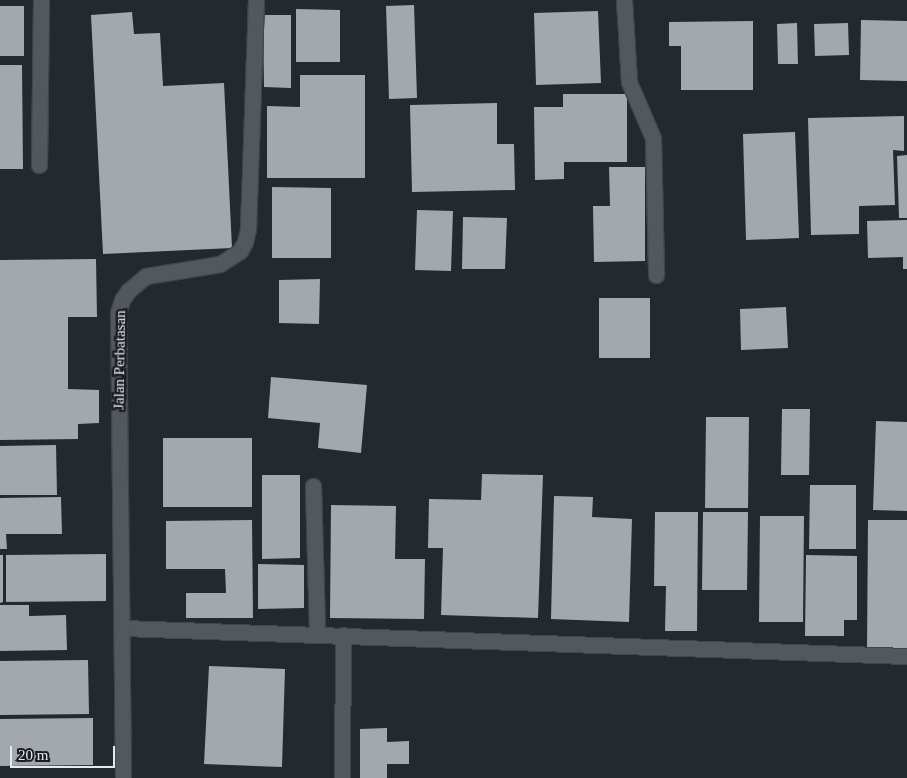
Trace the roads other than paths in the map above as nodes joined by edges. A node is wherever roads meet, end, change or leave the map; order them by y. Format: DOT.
graph roads {
  1 [pos="41,0"];
  2 [pos="256,0"];
  3 [pos="624,0"];
  4 [pos="39,165"];
  5 [pos="656,275"];
  6 [pos="313,486"];
  7 [pos="123,628"];
  8 [pos="318,633"];
  9 [pos="343,635"];
  10 [pos="907,656"];
  11 [pos="123,778"];
  12 [pos="342,778"];
  1 -- 4 [label="street"];
  2 -- 7 [label="street, Jalan Perbatasan"];
  3 -- 5 [label="street"];
  6 -- 8 [label="street"];
  7 -- 8 [label="street"];
  7 -- 11 [label="street, Jalan Perbatasan"];
  8 -- 9 [label="street"];
  9 -- 10 [label="street"];
  9 -- 12 [label="street"];
}
